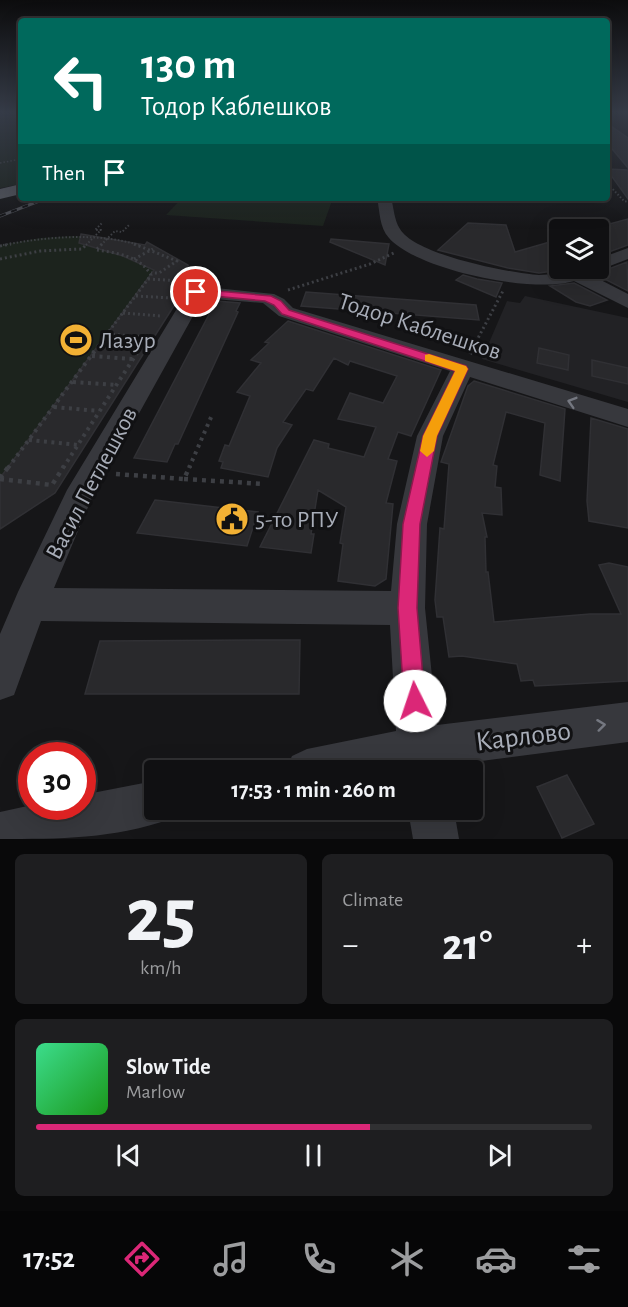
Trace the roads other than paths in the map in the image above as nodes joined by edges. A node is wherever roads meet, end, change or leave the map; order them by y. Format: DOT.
graph roads {
  1 [pos="18,190"];
  2 [pos="0,194"];
  3 [pos="385,201"];
  4 [pos="628,253"];
  5 [pos="609,261"];
  6 [pos="558,279"];
  7 [pos="593,279"];
  8 [pos="184,295"];
  9 [pos="628,302"];
  10 [pos="462,369"];
  11 [pos="628,418"];
  12 [pos="30,604"];
  13 [pos="407,608"];
  14 [pos="0,681"];
  15 [pos="628,722"];
  16 [pos="420,759"];
  17 [pos="144,805"];
  18 [pos="432,820"];
  19 [pos="0,835"];
  20 [pos="436,839"];
  1 -- 2 [label="main road"];
  3 -- 6 [label="street"];
  4 -- 5 [label="street"];
  7 -- 9 [label="street"];
  8 -- 10 [label="street, Тодор Каблешков"];
  8 -- 12 [label="street, Васил Петлешков"];
  11 -- 10 [label="street, Тодор Каблешков, one-way"];
  10 -- 13 [label="street"];
  12 -- 13 [label="street"];
  12 -- 14 [label="street, Васил Петлешков"];
  13 -- 16 [label="street"];
  16 -- 15 [label="street, Карлово, one-way"];
  17 -- 19 [label="street"];
  18 -- 20 [label="street"];
}
